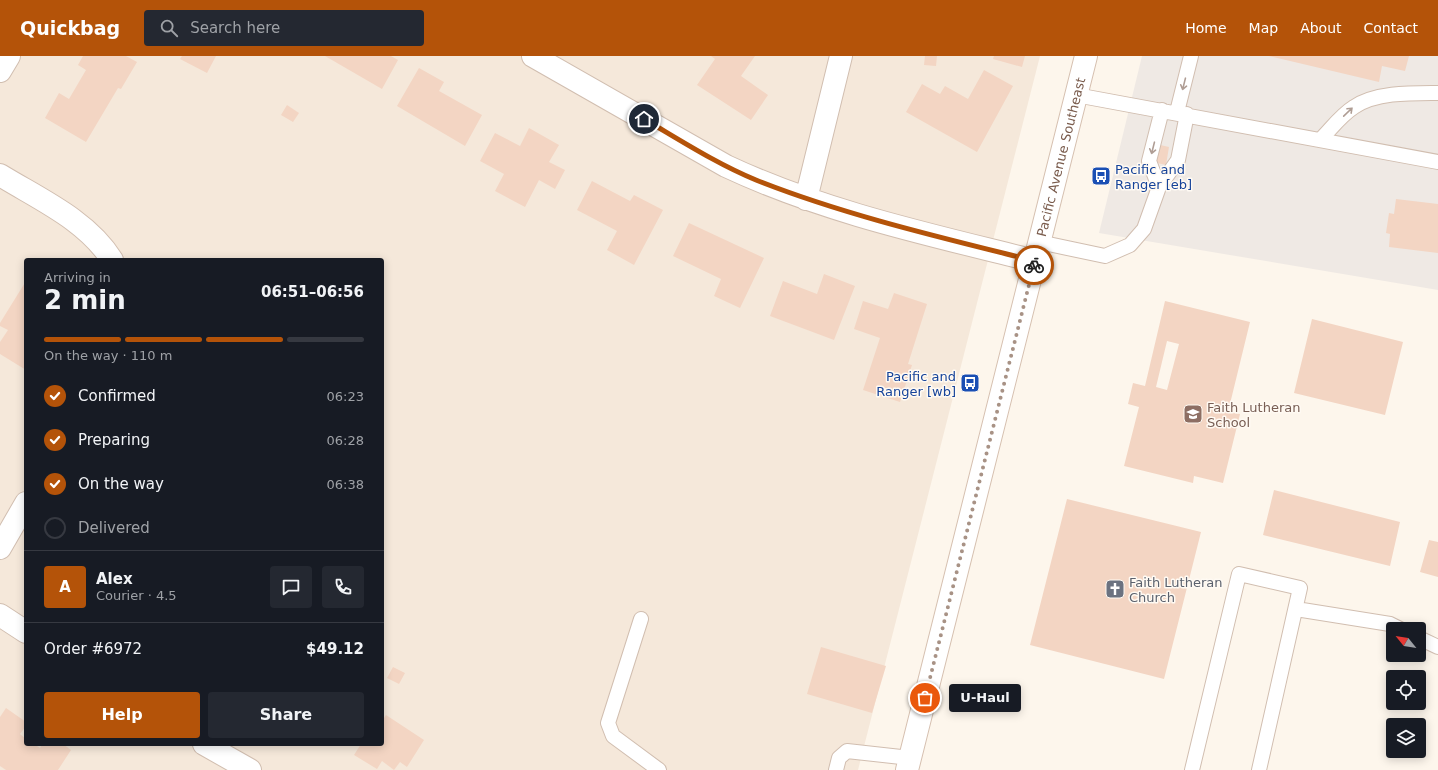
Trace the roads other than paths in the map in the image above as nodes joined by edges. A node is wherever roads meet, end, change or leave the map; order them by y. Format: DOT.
graph roads {
  1 [pos="9,56"];
  2 [pos="533,56"];
  3 [pos="841,56"];
  4 [pos="1086,56"];
  5 [pos="1191,56"];
  6 [pos="0,71"];
  7 [pos="1438,93"];
  8 [pos="1076,95"];
  9 [pos="1162,110"];
  10 [pos="1182,113"];
  11 [pos="1320,140"];
  12 [pos="1438,162"];
  13 [pos="0,175"];
  14 [pos="1159,187"];
  15 [pos="806,199"];
  16 [pos="1037,252"];
  17 [pos="111,258"];
  18 [pos="24,506"];
  19 [pos="0,548"];
  20 [pos="1296,609"];
  21 [pos="0,615"];
  22 [pos="641,619"];
  23 [pos="1386,623"];
  24 [pos="24,631"];
  25 [pos="1426,642"];
  26 [pos="1438,648"];
  27 [pos="208,746"];
  28 [pos="908,764"];
  29 [pos="250,770"];
  30 [pos="660,770"];
  31 [pos="836,770"];
  32 [pos="1192,770"];
  33 [pos="1259,770"];
  1 -- 6 [label="street"];
  2 -- 15 [label="street"];
  3 -- 15 [label="street"];
  4 -- 8 [label="street, Pacific Avenue Southeast"];
  5 -- 10 [label="lane, one-way"];
  11 -- 7 [label="lane, one-way"];
  8 -- 9 [label="lane"];
  8 -- 16 [label="street, Pacific Avenue Southeast"];
  9 -- 10 [label="lane"];
  9 -- 14 [label="lane, one-way"];
  10 -- 11 [label="lane"];
  10 -- 14 [label="lane"];
  11 -- 12 [label="lane"];
  13 -- 17 [label="street"];
  14 -- 16 [label="lane"];
  15 -- 16 [label="street"];
  16 -- 28 [label="street, Pacific Avenue Southeast"];
  18 -- 19 [label="street"];
  20 -- 23 [label="lane"];
  20 -- 32 [label="lane"];
  20 -- 33 [label="lane"];
  21 -- 24 [label="street"];
  22 -- 30 [label="lane"];
  25 -- 26 [label="lane"];
  27 -- 29 [label="street"];
  28 -- 31 [label="lane"];
}
